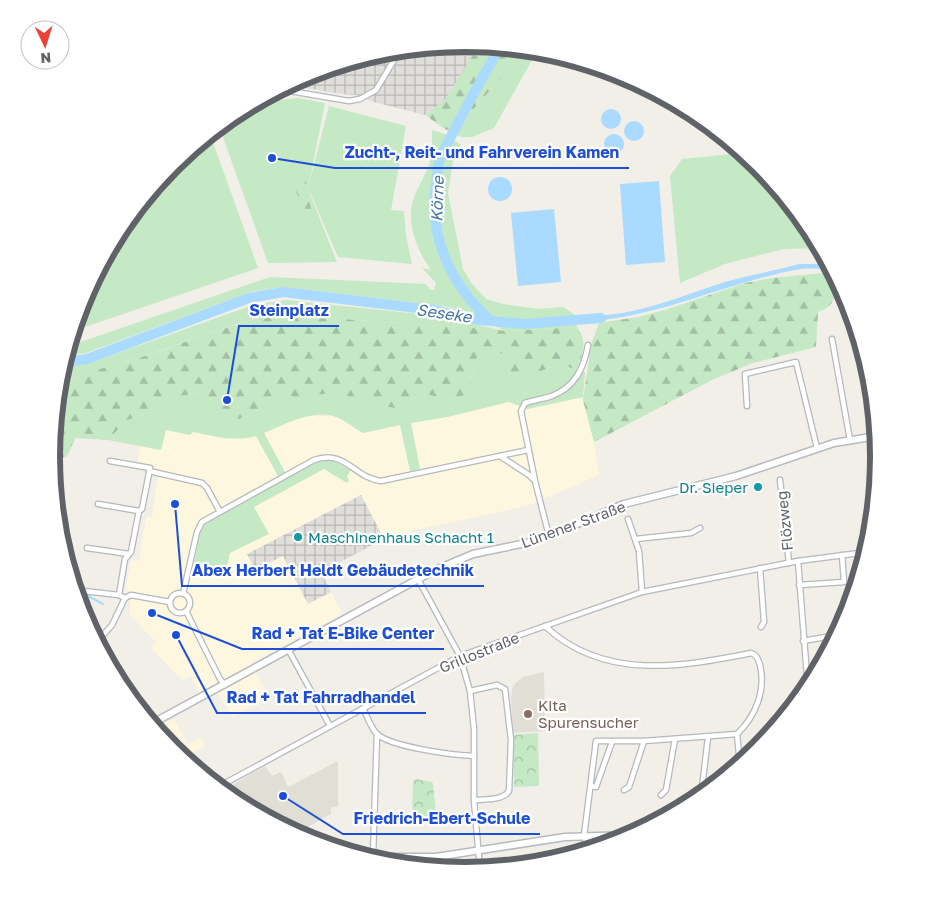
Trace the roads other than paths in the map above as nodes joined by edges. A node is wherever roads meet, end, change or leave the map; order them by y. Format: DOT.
graph roads {
  1 [pos="395,59"];
  2 [pos="292,91"];
  3 [pos="832,339"];
  4 [pos="588,345"];
  5 [pos="747,406"];
  6 [pos="869,437"];
  7 [pos="850,440"];
  8 [pos="816,448"];
  9 [pos="528,450"];
  10 [pos="500,456"];
  11 [pos="110,461"];
  12 [pos="149,471"];
  13 [pos="780,480"];
  14 [pos="534,481"];
  15 [pos="98,504"];
  16 [pos="138,511"];
  17 [pos="220,512"];
  18 [pos="628,519"];
  19 [pos="700,528"];
  20 [pos="548,536"];
  21 [pos="636,539"];
  22 [pos="86,548"];
  23 [pos="858,553"];
  24 [pos="129,554"];
  25 [pos="842,554"];
  26 [pos="798,561"];
  27 [pos="789,563"];
  28 [pos="760,568"];
  29 [pos="418,579"];
  30 [pos="799,585"];
  31 [pos="82,591"];
  32 [pos="642,592"];
  33 [pos="183,594"];
  34 [pos="119,595"];
  35 [pos="125,598"];
  36 [pos="170,602"];
  37 [pos="186,611"];
  38 [pos="546,626"];
  39 [pos="761,627"];
  40 [pos="102,637"];
  41 [pos="828,637"];
  42 [pos="803,641"];
  43 [pos="288,649"];
  44 [pos="460,656"];
  45 [pos="807,675"];
  46 [pos="225,685"];
  47 [pos="470,691"];
  48 [pos="363,708"];
  49 [pos="157,721"];
  50 [pos="330,726"];
  51 [pos="377,734"];
  52 [pos="737,734"];
  53 [pos="708,737"];
  54 [pos="675,739"];
  55 [pos="644,740"];
  56 [pos="612,742"];
  57 [pos="739,755"];
  58 [pos="474,756"];
  59 [pos="225,783"];
  60 [pos="591,786"];
  61 [pos="702,786"];
  62 [pos="624,790"];
  63 [pos="662,795"];
  64 [pos="474,800"];
  65 [pos="612,835"];
  66 [pos="584,836"];
  67 [pos="587,843"];
  68 [pos="478,851"];
  69 [pos="373,852"];
  70 [pos="395,856"];
  71 [pos="479,862"];
  1 -- 2 [label="street"];
  3 -- 7 [label="street"];
  4 -- 9 [label="street"];
  5 -- 8 [label="street"];
  6 -- 7 [label="main road, Lünener Straße"];
  7 -- 8 [label="main road, Lünener Straße"];
  8 -- 20 [label="main road, Lünener Straße"];
  9 -- 10 [label="street"];
  9 -- 14 [label="street"];
  10 -- 14 [label="street"];
  10 -- 17 [label="street"];
  11 -- 12 [label="street"];
  12 -- 16 [label="street"];
  12 -- 17 [label="street"];
  13 -- 27 [label="street, Flözweg"];
  14 -- 20 [label="street"];
  15 -- 16 [label="street"];
  16 -- 24 [label="street"];
  17 -- 33 [label="street"];
  18 -- 21 [label="street"];
  19 -- 21 [label="street"];
  20 -- 29 [label="main road, Lünener Straße"];
  21 -- 32 [label="street"];
  22 -- 24 [label="street"];
  23 -- 25 [label="street, Grillostraße"];
  24 -- 34 [label="street"];
  25 -- 26 [label="street, Grillostraße"];
  25 -- 30 [label="street"];
  26 -- 27 [label="street, Grillostraße"];
  26 -- 30 [label="street"];
  27 -- 28 [label="street, Grillostraße"];
  28 -- 32 [label="street, Grillostraße"];
  28 -- 39 [label="street"];
  29 -- 43 [label="main road, Lünener Straße"];
  29 -- 44 [label="street"];
  30 -- 42 [label="street"];
  31 -- 34 [label="street"];
  32 -- 38 [label="street, Grillostraße"];
  33 -- 36 [label="street"];
  33 -- 37 [label="street"];
  34 -- 35 [label="street"];
  35 -- 36 [label="street"];
  35 -- 40 [label="street"];
  36 -- 37 [label="street"];
  37 -- 46 [label="street"];
  38 -- 44 [label="street, Grillostraße"];
  38 -- 52 [label="street"];
  41 -- 42 [label="street"];
  42 -- 45 [label="street"];
  43 -- 46 [label="main road, Lünener Straße"];
  43 -- 50 [label="street"];
  44 -- 47 [label="street"];
  44 -- 48 [label="street, Grillostraße"];
  46 -- 49 [label="main road, Lünener Straße"];
  47 -- 58 [label="street"];
  47 -- 64 [label="street"];
  48 -- 50 [label="street, Grillostraße"];
  48 -- 51 [label="street"];
  50 -- 59 [label="street, Grillostraße"];
  51 -- 58 [label="street"];
  51 -- 69 [label="street"];
  52 -- 53 [label="street"];
  52 -- 57 [label="street"];
  53 -- 54 [label="street"];
  53 -- 61 [label="street"];
  54 -- 55 [label="street"];
  54 -- 63 [label="street"];
  55 -- 56 [label="street"];
  55 -- 62 [label="street"];
  56 -- 60 [label="street"];
  56 -- 60 [label="street"];
  58 -- 64 [label="street"];
  60 -- 66 [label="street"];
  64 -- 68 [label="street"];
  65 -- 66 [label="main road"];
  66 -- 67 [label="street"];
  66 -- 68 [label="main road"];
  68 -- 70 [label="main road"];
  68 -- 71 [label="street"];
}
